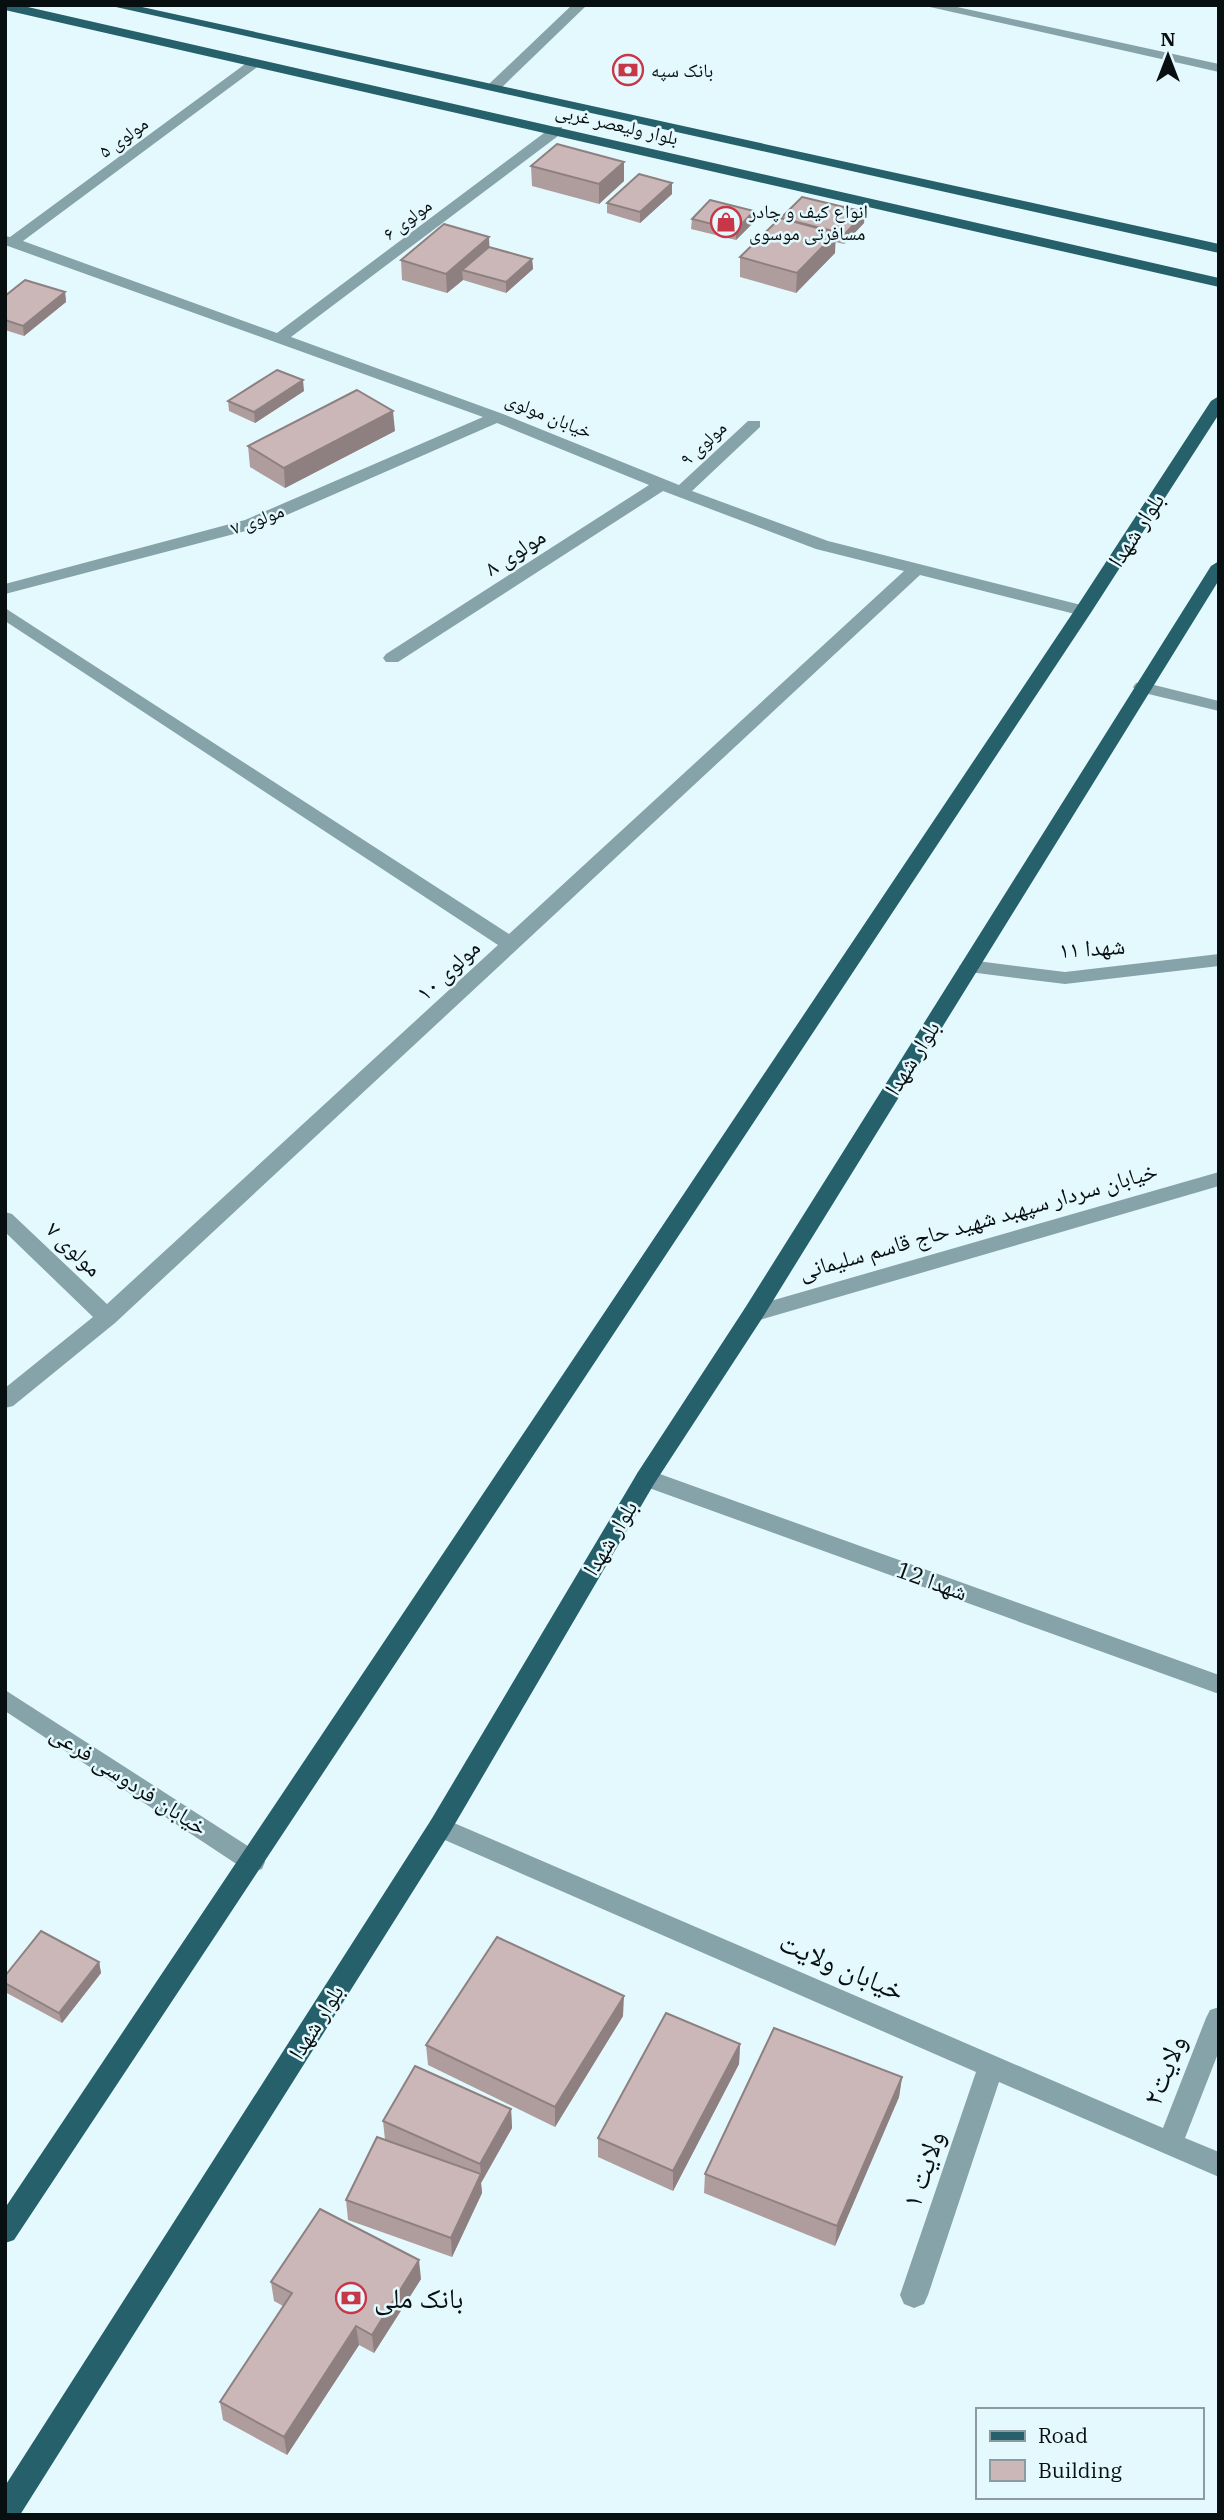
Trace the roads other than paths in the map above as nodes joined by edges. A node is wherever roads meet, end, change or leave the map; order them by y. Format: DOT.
graph roads {
  1 [pos="114,5"];
  2 [pos="580,5"];
  3 [pos="928,5"];
  4 [pos="5,6"];
  5 [pos="257,62"];
  6 [pos="1219,68"];
  7 [pos="494,87"];
  8 [pos="557,130"];
  9 [pos="9,241"];
  10 [pos="1219,250"];
  11 [pos="1219,283"];
  12 [pos="280,338"];
  13 [pos="1219,401"];
  14 [pos="497,417"];
  15 [pos="754,424"];
  16 [pos="662,484"];
  17 [pos="681,492"];
  18 [pos="1219,566"];
  19 [pos="917,568"];
  20 [pos="5,589"];
  21 [pos="1083,611"];
  22 [pos="5,613"];
  23 [pos="392,658"];
  24 [pos="1142,687"];
  25 [pos="1219,706"];
  26 [pos="512,945"];
  27 [pos="1219,960"];
  28 [pos="969,966"];
  29 [pos="1219,1179"];
  30 [pos="5,1219"];
  31 [pos="753,1314"];
  32 [pos="107,1317"];
  33 [pos="5,1400"];
  34 [pos="646,1478"];
  35 [pos="1219,1685"];
  36 [pos="5,1699"];
  37 [pos="440,1827"];
  38 [pos="253,1862"];
  39 [pos="1219,2018"];
  40 [pos="992,2064"];
  41 [pos="1168,2145"];
  42 [pos="1219,2165"];
  43 [pos="5,2231"];
  44 [pos="914,2295"];
  45 [pos="5,2512"];
  1 -- 7 [label="main road, بلوار ولیعصر غربی"];
  2 -- 7 [label="street"];
  3 -- 6 [label="street"];
  4 -- 5 [label="main road, بلوار ولیعصر غربی"];
  5 -- 8 [label="main road, بلوار ولیعصر غربی"];
  5 -- 9 [label="street, مولوی ۵"];
  7 -- 10 [label="main road, بلوار ولیعصر غربی"];
  8 -- 11 [label="main road, بلوار ولیعصر غربی"];
  8 -- 12 [label="street, مولوی ۶"];
  9 -- 12 [label="street, خیابان مولوی"];
  12 -- 14 [label="street, خیابان مولوی"];
  13 -- 21 [label="main road, بلوار شهدا"];
  14 -- 16 [label="street, خیابان مولوی"];
  14 -- 20 [label="street, مولوی ۷"];
  15 -- 17 [label="street, مولوی ۹"];
  16 -- 17 [label="street, خیابان مولوی"];
  16 -- 23 [label="street, مولوی ۸"];
  17 -- 19 [label="street, خیابان مولوی"];
  18 -- 24 [label="main road, بلوار شهدا"];
  19 -- 21 [label="street, خیابان مولوی"];
  19 -- 26 [label="street, مولوی ۱۰"];
  21 -- 38 [label="main road, بلوار شهدا"];
  22 -- 26 [label="street"];
  24 -- 25 [label="street"];
  24 -- 28 [label="main road, بلوار شهدا"];
  26 -- 32 [label="street, مولوی ۱۰"];
  27 -- 28 [label="street, شهدا ۱۱"];
  28 -- 31 [label="main road, بلوار شهدا"];
  29 -- 31 [label="street, خیابان سردار سپهبد شهید حاج قاسم سلیمانی"];
  30 -- 32 [label="street, مولوی ۷"];
  31 -- 34 [label="main road, بلوار شهدا"];
  32 -- 33 [label="street, مولوی ۱۰"];
  34 -- 35 [label="street, شهدا 12"];
  34 -- 37 [label="main road, بلوار شهدا"];
  36 -- 38 [label="street, خیابان فردوسی فرعی"];
  37 -- 40 [label="street, خیابان ولایت"];
  37 -- 45 [label="main road, بلوار شهدا"];
  38 -- 43 [label="main road, بلوار شهدا"];
  39 -- 41 [label="street, ولایت۲"];
  40 -- 41 [label="street, خیابان ولایت"];
  40 -- 44 [label="street, ولایت ۱"];
  41 -- 42 [label="street, خیابان ولایت"];
}
